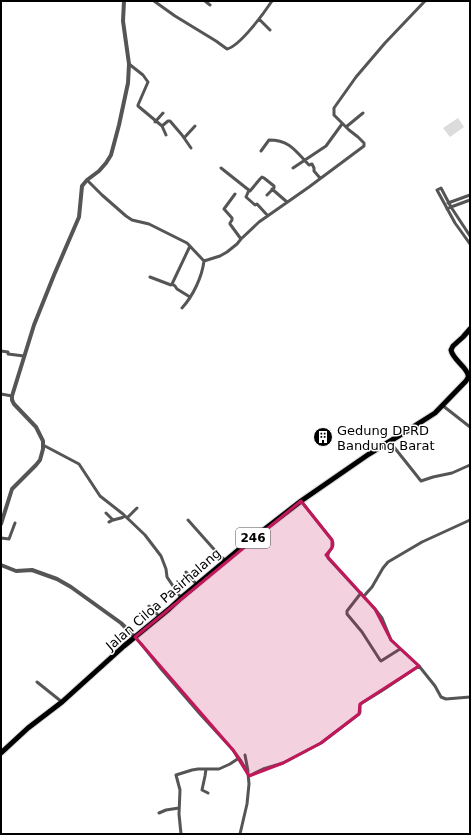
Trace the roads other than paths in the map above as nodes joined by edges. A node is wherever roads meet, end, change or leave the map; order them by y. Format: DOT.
graph roads {
  1 [pos="124,1"];
  2 [pos="154,1"];
  3 [pos="205,1"];
  4 [pos="272,1"];
  5 [pos="425,1"];
  6 [pos="210,5"];
  7 [pos="259,19"];
  8 [pos="270,30"];
  9 [pos="129,64"];
  10 [pos="163,113"];
  11 [pos="363,113"];
  12 [pos="155,122"];
  13 [pos="342,124"];
  14 [pos="162,126"];
  15 [pos="195,126"];
  16 [pos="346,127"];
  17 [pos="185,131"];
  18 [pos="166,135"];
  19 [pos="182,135"];
  20 [pos="184,138"];
  21 [pos="191,148"];
  22 [pos="261,151"];
  23 [pos="305,160"];
  24 [pos="221,168"];
  25 [pos="294,168"];
  26 [pos="320,178"];
  27 [pos="87,180"];
  28 [pos="272,189"];
  29 [pos="249,190"];
  30 [pos="235,194"];
  31 [pos="267,195"];
  32 [pos="470,195"];
  33 [pos="470,200"];
  34 [pos="287,202"];
  35 [pos="449,202"];
  36 [pos="444,204"];
  37 [pos="449,208"];
  38 [pos="268,216"];
  39 [pos="470,236"];
  40 [pos="241,239"];
  41 [pos="470,244"];
  42 [pos="190,246"];
  43 [pos="204,261"];
  44 [pos="150,277"];
  45 [pos="172,284"];
  46 [pos="190,297"];
  47 [pos="182,308"];
  48 [pos="470,330"];
  49 [pos="1,351"];
  50 [pos="24,356"];
  51 [pos="1,394"];
  52 [pos="12,396"];
  53 [pos="442,405"];
  54 [pos="470,427"];
  55 [pos="390,442"];
  56 [pos="43,445"];
  57 [pos="470,465"];
  58 [pos="301,501"];
  59 [pos="137,508"];
  60 [pos="106,513"];
  61 [pos="126,517"];
  62 [pos="113,520"];
  63 [pos="188,520"];
  64 [pos="470,520"];
  65 [pos="109,522"];
  66 [pos="16,523"];
  67 [pos="1,524"];
  68 [pos="1,538"];
  69 [pos="225,560"];
  70 [pos="1,565"];
  71 [pos="186,572"];
  72 [pos="197,585"];
  73 [pos="361,593"];
  74 [pos="364,596"];
  75 [pos="181,598"];
  76 [pos="149,606"];
  77 [pos="160,617"];
  78 [pos="135,637"];
  79 [pos="400,649"];
  80 [pos="418,666"];
  81 [pos="37,682"];
  82 [pos="470,697"];
  83 [pos="62,702"];
  84 [pos="1,753"];
  85 [pos="245,755"];
  86 [pos="239,758"];
  87 [pos="206,769"];
  88 [pos="248,774"];
  89 [pos="208,792"];
  90 [pos="179,808"];
  91 [pos="159,813"];
  92 [pos="181,834"];
  93 [pos="240,834"];
  1 -- 9 [label="street"];
  2 -- 7 [label="street"];
  3 -- 6 [label="street"];
  4 -- 7 [label="street"];
  5 -- 13 [label="street"];
  7 -- 8 [label="street"];
  9 -- 12 [label="street"];
  9 -- 27 [label="street"];
  10 -- 12 [label="street"];
  11 -- 16 [label="street"];
  12 -- 14 [label="street"];
  13 -- 16 [label="street"];
  13 -- 23 [label="street"];
  14 -- 18 [label="street"];
  14 -- 19 [label="street"];
  15 -- 20 [label="street"];
  16 -- 26 [label="street"];
  17 -- 19 [label="street"];
  19 -- 20 [label="street"];
  20 -- 21 [label="street"];
  22 -- 23 [label="street"];
  23 -- 25 [label="street"];
  23 -- 26 [label="street"];
  24 -- 29 [label="street"];
  26 -- 34 [label="street"];
  27 -- 42 [label="street"];
  27 -- 50 [label="street"];
  28 -- 29 [label="street"];
  28 -- 31 [label="street"];
  28 -- 34 [label="street"];
  29 -- 38 [label="street"];
  30 -- 40 [label="street"];
  32 -- 35 [label="street"];
  33 -- 37 [label="street"];
  34 -- 38 [label="street"];
  35 -- 36 [label="street"];
  35 -- 36 [label="street"];
  35 -- 37 [label="street"];
  36 -- 37 [label="street"];
  37 -- 39 [label="street"];
  37 -- 41 [label="street"];
  38 -- 40 [label="street"];
  40 -- 43 [label="street"];
  42 -- 43 [label="street"];
  42 -- 45 [label="street"];
  43 -- 46 [label="street"];
  44 -- 45 [label="street"];
  45 -- 46 [label="street"];
  46 -- 47 [label="street"];
  48 -- 53 [label="main road, Jalan Ciloa Pasirhalang / 246"];
  49 -- 50 [label="street"];
  50 -- 52 [label="street"];
  51 -- 52 [label="street"];
  52 -- 56 [label="street"];
  53 -- 54 [label="street"];
  53 -- 55 [label="main road, Jalan Ciloa Pasirhalang / 246"];
  55 -- 57 [label="street"];
  55 -- 58 [label="main road, Jalan Ciloa Pasirhalang / 246"];
  56 -- 61 [label="street"];
  56 -- 67 [label="street"];
  58 -- 69 [label="main road, Jalan Ciloa Pasirhalang / 246"];
  58 -- 73 [label="street"];
  59 -- 61 [label="street"];
  60 -- 62 [label="street"];
  61 -- 62 [label="street"];
  61 -- 75 [label="street"];
  62 -- 65 [label="street"];
  63 -- 69 [label="street"];
  64 -- 74 [label="street"];
  66 -- 68 [label="street"];
  69 -- 72 [label="main road, Jalan Ciloa Pasirhalang / 246"];
  70 -- 78 [label="street"];
  71 -- 72 [label="street"];
  72 -- 75 [label="main road, Jalan Ciloa Pasirhalang / 246"];
  73 -- 74 [label="street"];
  73 -- 79 [label="street"];
  74 -- 79 [label="street"];
  75 -- 77 [label="main road, Jalan Ciloa Pasirhalang / 246"];
  76 -- 77 [label="street"];
  77 -- 78 [label="main road, Jalan Ciloa Pasirhalang / 246"];
  78 -- 83 [label="main road, Jalan Ciloa Pasirhalang / 246"];
  78 -- 86 [label="street"];
  79 -- 80 [label="street"];
  80 -- 82 [label="street"];
  80 -- 88 [label="street"];
  81 -- 83 [label="street"];
  83 -- 84 [label="main road, Jalan Ciloa Pasirhalang / 246"];
  85 -- 88 [label="street"];
  86 -- 87 [label="street"];
  86 -- 88 [label="street"];
  87 -- 89 [label="street"];
  87 -- 90 [label="street"];
  88 -- 93 [label="street"];
  90 -- 91 [label="street"];
  90 -- 92 [label="street"];
}
